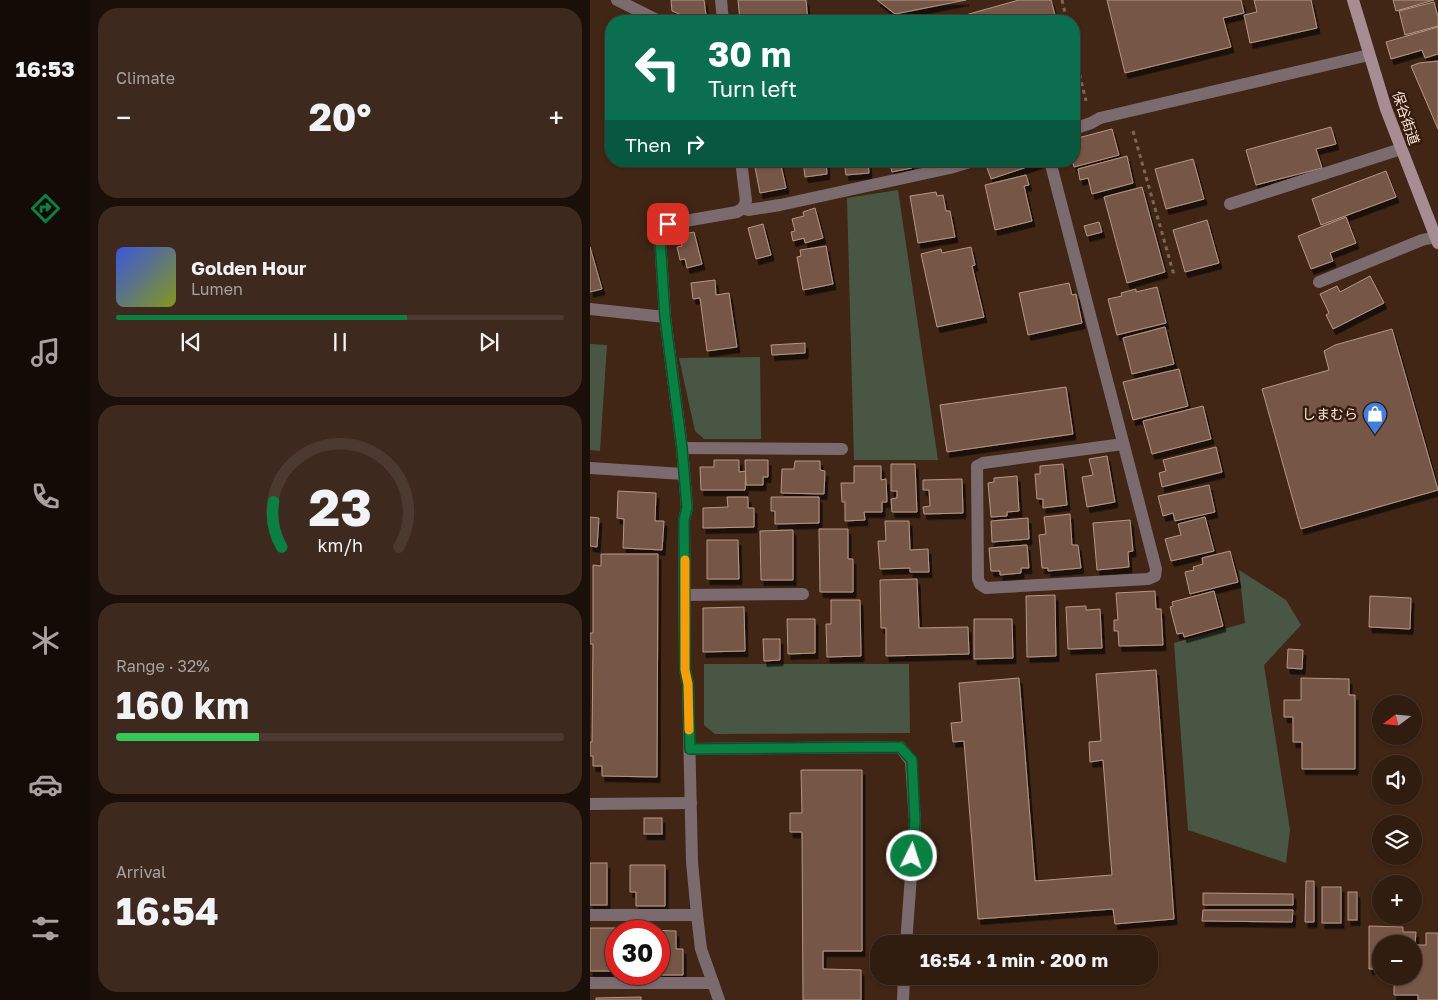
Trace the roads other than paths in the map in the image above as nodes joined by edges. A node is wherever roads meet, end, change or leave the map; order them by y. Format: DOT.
graph roads {
  1 [pos="617,0"];
  2 [pos="721,0"];
  3 [pos="1353,0"];
  4 [pos="648,15"];
  5 [pos="723,15"];
  6 [pos="1369,55"];
  7 [pos="1080,126"];
  8 [pos="1401,149"];
  9 [pos="742,167"];
  10 [pos="953,167"];
  11 [pos="1052,167"];
  12 [pos="1230,204"];
  13 [pos="743,208"];
  14 [pos="1437,240"];
  15 [pos="1318,282"];
  16 [pos="590,309"];
  17 [pos="665,317"];
  18 [pos="1123,444"];
  19 [pos="682,448"];
  20 [pos="842,449"];
  21 [pos="590,468"];
  22 [pos="684,474"];
  23 [pos="803,594"];
  24 [pos="685,595"];
  25 [pos="690,749"];
  26 [pos="691,803"];
  27 [pos="590,804"];
  28 [pos="590,915"];
  29 [pos="696,915"];
  30 [pos="907,935"];
  31 [pos="590,983"];
  32 [pos="713,983"];
  33 [pos="904,985"];
  34 [pos="718,1000"];
  35 [pos="903,1000"];
  1 -- 4 [label="street"];
  2 -- 5 [label="street"];
  3 -- 6 [label="main road, 保谷街道"];
  6 -- 7 [label="street"];
  6 -- 8 [label="main road, 保谷街道"];
  8 -- 12 [label="street"];
  8 -- 14 [label="main road, 保谷街道"];
  9 -- 13 [label="street"];
  10 -- 13 [label="street"];
  11 -- 18 [label="street"];
  13 -- 17 [label="street"];
  14 -- 15 [label="street"];
  16 -- 17 [label="street"];
  17 -- 19 [label="street"];
  18 -- 18 [label="street"];
  19 -- 20 [label="street"];
  19 -- 22 [label="street"];
  21 -- 22 [label="street"];
  22 -- 24 [label="street"];
  23 -- 24 [label="street"];
  24 -- 25 [label="street"];
  25 -- 26 [label="street"];
  25 -- 30 [label="street"];
  26 -- 27 [label="street"];
  26 -- 29 [label="street"];
  28 -- 29 [label="street"];
  29 -- 32 [label="street"];
  31 -- 32 [label="street"];
  32 -- 34 [label="street"];
  33 -- 35 [label="street"];
}
